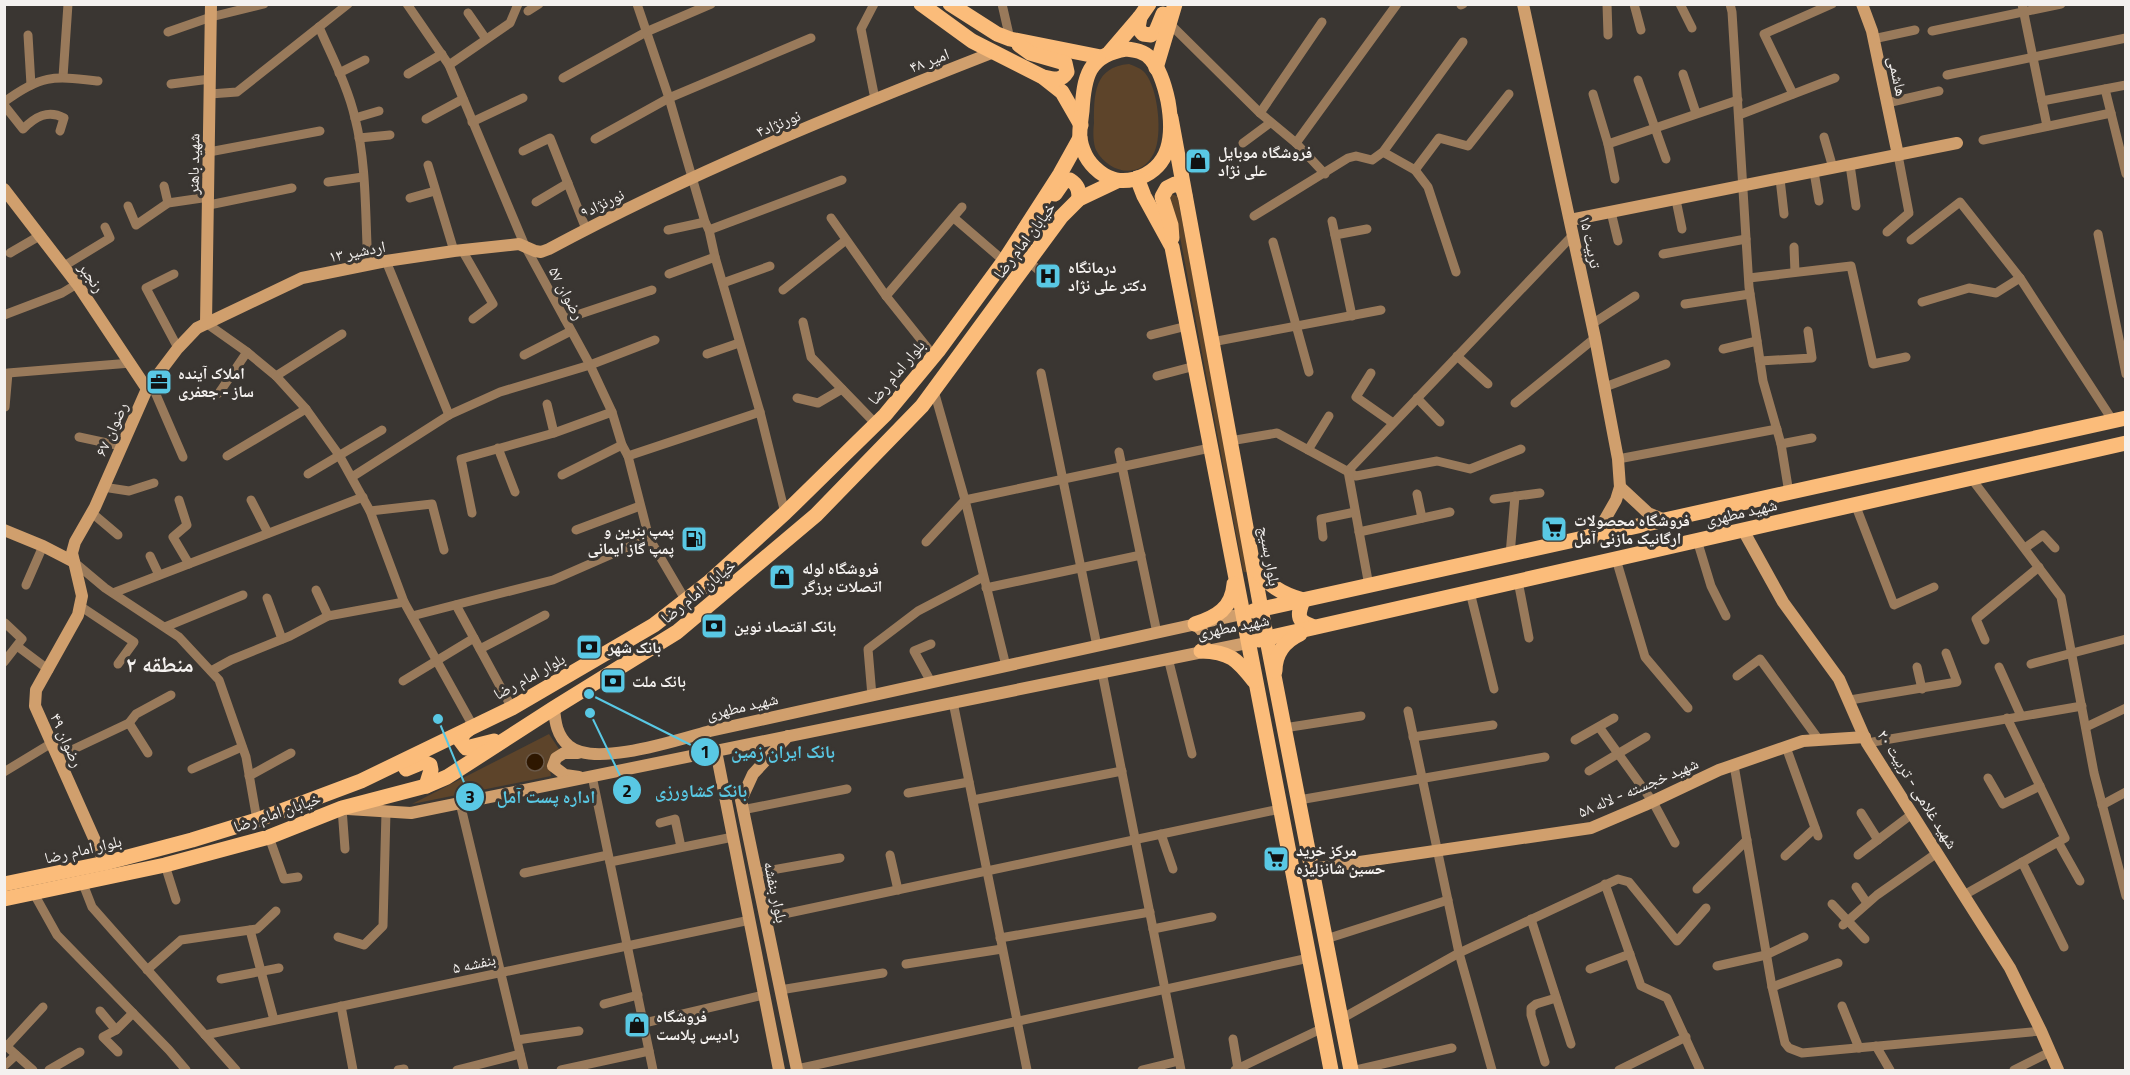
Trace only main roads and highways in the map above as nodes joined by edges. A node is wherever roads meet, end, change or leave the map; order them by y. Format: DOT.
graph roads {
  1 [pos="921,4"];
  2 [pos="950,4"];
  3 [pos="1168,4"];
  4 [pos="1175,4"];
  5 [pos="1144,11"];
  6 [pos="1010,39"];
  7 [pos="1106,54"];
  8 [pos="1156,68"];
  9 [pos="1043,77"];
  10 [pos="1171,118"];
  11 [pos="1081,131"];
  12 [pos="1137,178"];
  13 [pos="1117,181"];
  14 [pos="1186,197"];
  15 [pos="1079,199"];
  16 [pos="1172,247"];
  17 [pos="1004,261"];
  18 [pos="2119,420"];
  19 [pos="2039,437"];
  20 [pos="2126,443"];
  21 [pos="2044,461"];
  22 [pos="1254,568"];
  23 [pos="1234,575"];
  24 [pos="1303,600"];
  25 [pos="1261,609"];
  26 [pos="1242,614"];
  27 [pos="1195,624"];
  28 [pos="1314,627"];
  29 [pos="1267,638"];
  30 [pos="1247,643"];
  31 [pos="1201,651"];
  32 [pos="1275,680"];
  33 [pos="1256,683"];
  34 [pos="471,727"];
  35 [pos="519,732"];
  36 [pos="362,781"];
  37 [pos="426,786"];
  38 [pos="4,884"];
  39 [pos="4,899"];
  40 [pos="1329,1070"];
  41 [pos="1351,1071"];
  1 -- 9 [label="main road"];
  2 -- 6 [label="main road"];
  3 -- 5 [label="main road"];
  4 -- 8 [label="main road"];
  5 -- 7 [label="main road"];
  6 -- 7 [label="main road"];
  6 -- 9 [label="main road"];
  7 -- 8 [label="main road"];
  7 -- 11 [label="main road"];
  8 -- 10 [label="main road"];
  9 -- 11 [label="main road"];
  10 -- 12 [label="main road"];
  10 -- 14 [label="main road, بلوار بسیج"];
  11 -- 13 [label="main road"];
  11 -- 17 [label="main road, بلوار امام رضا"];
  12 -- 13 [label="main road"];
  12 -- 16 [label="main road"];
  13 -- 15 [label="main road, خیابان امام رضا"];
  14 -- 16 [label="main road"];
  14 -- 22 [label="main road, بلوار بسیج"];
  15 -- 17 [label="main road"];
  15 -- 35 [label="main road, خیابان امام رضا"];
  16 -- 23 [label="main road"];
  17 -- 34 [label="main road, بلوار امام رضا"];
  18 -- 19 [label="main road, شهید مطهری"];
  19 -- 21 [label="main road"];
  19 -- 24 [label="main road, شهید مطهری"];
  20 -- 21 [label="main road, شهید مطهری"];
  21 -- 28 [label="main road, شهید مطهری"];
  22 -- 23 [label="main road"];
  22 -- 24 [label="main road"];
  22 -- 25 [label="main road, بلوار بسیج"];
  23 -- 26 [label="main road"];
  23 -- 27 [label="main road"];
  24 -- 25 [label="main road, شهید مطهری"];
  24 -- 28 [label="main road"];
  25 -- 26 [label="main road, شهید مطهری"];
  25 -- 29 [label="main road, بلوار بسیج"];
  26 -- 30 [label="main road"];
  28 -- 29 [label="main road, شهید مطهری"];
  28 -- 32 [label="main road"];
  29 -- 30 [label="main road, شهید مطهری"];
  29 -- 32 [label="main road, بلوار بسیج"];
  30 -- 33 [label="main road"];
  31 -- 33 [label="main road"];
  32 -- 33 [label="main road"];
  32 -- 41 [label="main road, بلوار بسیج"];
  33 -- 40 [label="main road"];
  34 -- 35 [label="main road"];
  34 -- 36 [label="main road, بلوار امام رضا"];
  35 -- 37 [label="main road, خیابان امام رضا"];
  36 -- 37 [label="main road"];
  36 -- 38 [label="main road, بلوار امام رضا"];
  37 -- 39 [label="main road, خیابان امام رضا"];
}
